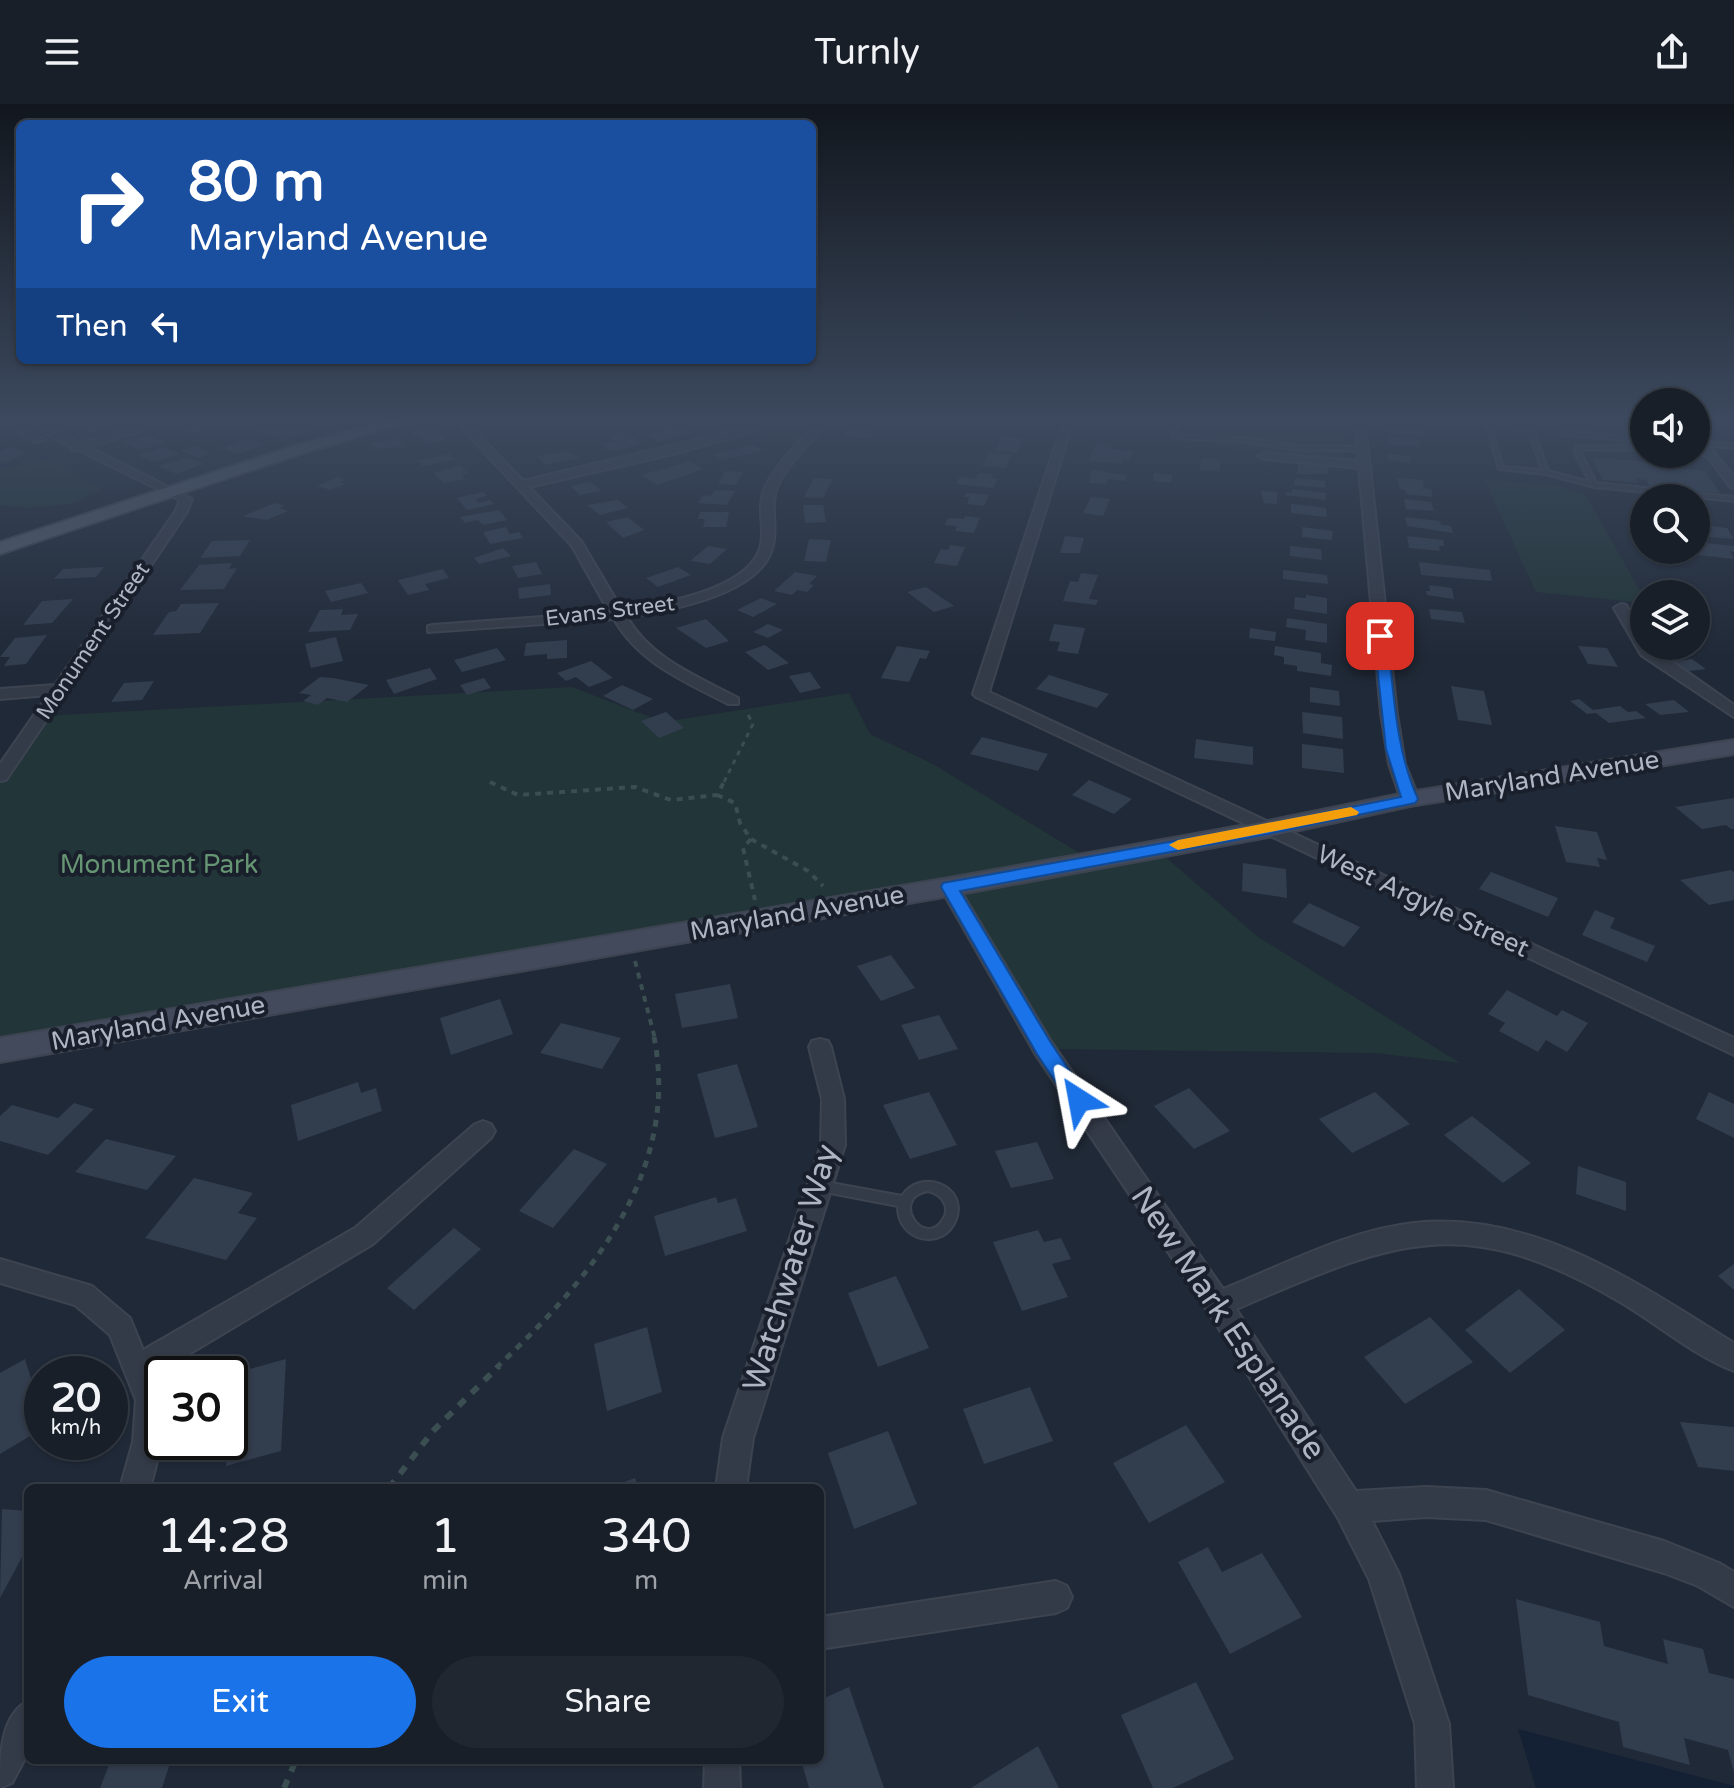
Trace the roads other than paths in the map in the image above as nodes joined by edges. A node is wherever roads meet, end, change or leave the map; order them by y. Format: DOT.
graph roads {
  1 [pos="153,501"];
  2 [pos="169,501"];
  3 [pos="536,501"];
  4 [pos="768,501"];
  5 [pos="1043,501"];
  6 [pos="1368,501"];
  7 [pos="0,548"];
  8 [pos="1621,608"];
  9 [pos="618,614"];
  10 [pos="433,629"];
  11 [pos="62,689"];
  12 [pos="0,694"];
  13 [pos="733,701"];
  14 [pos="1734,712"];
  15 [pos="1734,747"];
  16 [pos="0,776"];
  17 [pos="1410,799"];
  18 [pos="1268,829"];
  19 [pos="949,887"];
  20 [pos="820,1047"];
  21 [pos="1734,1047"];
  22 [pos="0,1050"];
  23 [pos="483,1131"];
  24 [pos="820,1186"];
  25 [pos="904,1202"];
  26 [pos="0,1271"];
  27 [pos="1218,1304"];
  28 [pos="1734,1358"];
  29 [pos="139,1368"];
  30 [pos="136,1484"];
  31 [pos="732,1484"];
  32 [pos="1349,1507"];
  33 [pos="1734,1591"];
  34 [pos="1056,1597"];
  35 [pos="824,1632"];
  36 [pos="24,1726"];
  37 [pos="722,1764"];
  38 [pos="0,1771"];
  39 [pos="722,1788"];
  40 [pos="1435,1788"];
  1 -- 7 [label="main road"];
  2 -- 11 [label="street, Monument Street"];
  3 -- 9 [label="street"];
  4 -- 9 [label="street, Evans Street"];
  5 -- 18 [label="street, West Argyle Street"];
  6 -- 17 [label="street"];
  8 -- 14 [label="street"];
  9 -- 10 [label="street, Evans Street"];
  9 -- 13 [label="street"];
  11 -- 12 [label="street"];
  11 -- 16 [label="street, Monument Street"];
  15 -- 17 [label="main road, Maryland Avenue"];
  17 -- 18 [label="main road, Maryland Avenue"];
  18 -- 19 [label="main road, Maryland Avenue"];
  18 -- 21 [label="street, West Argyle Street"];
  19 -- 22 [label="main road, Maryland Avenue"];
  19 -- 27 [label="street, New Mark Esplanade"];
  20 -- 24 [label="street, Watchwater Way"];
  23 -- 29 [label="street"];
  24 -- 25 [label="lane"];
  24 -- 31 [label="street, Watchwater Way"];
  26 -- 29 [label="street"];
  27 -- 28 [label="street"];
  27 -- 32 [label="street, New Mark Esplanade"];
  29 -- 30 [label="street"];
  32 -- 33 [label="street"];
  32 -- 40 [label="street, New Mark Esplanade"];
  34 -- 35 [label="street"];
  36 -- 38 [label="street"];
  37 -- 39 [label="street"];
}
